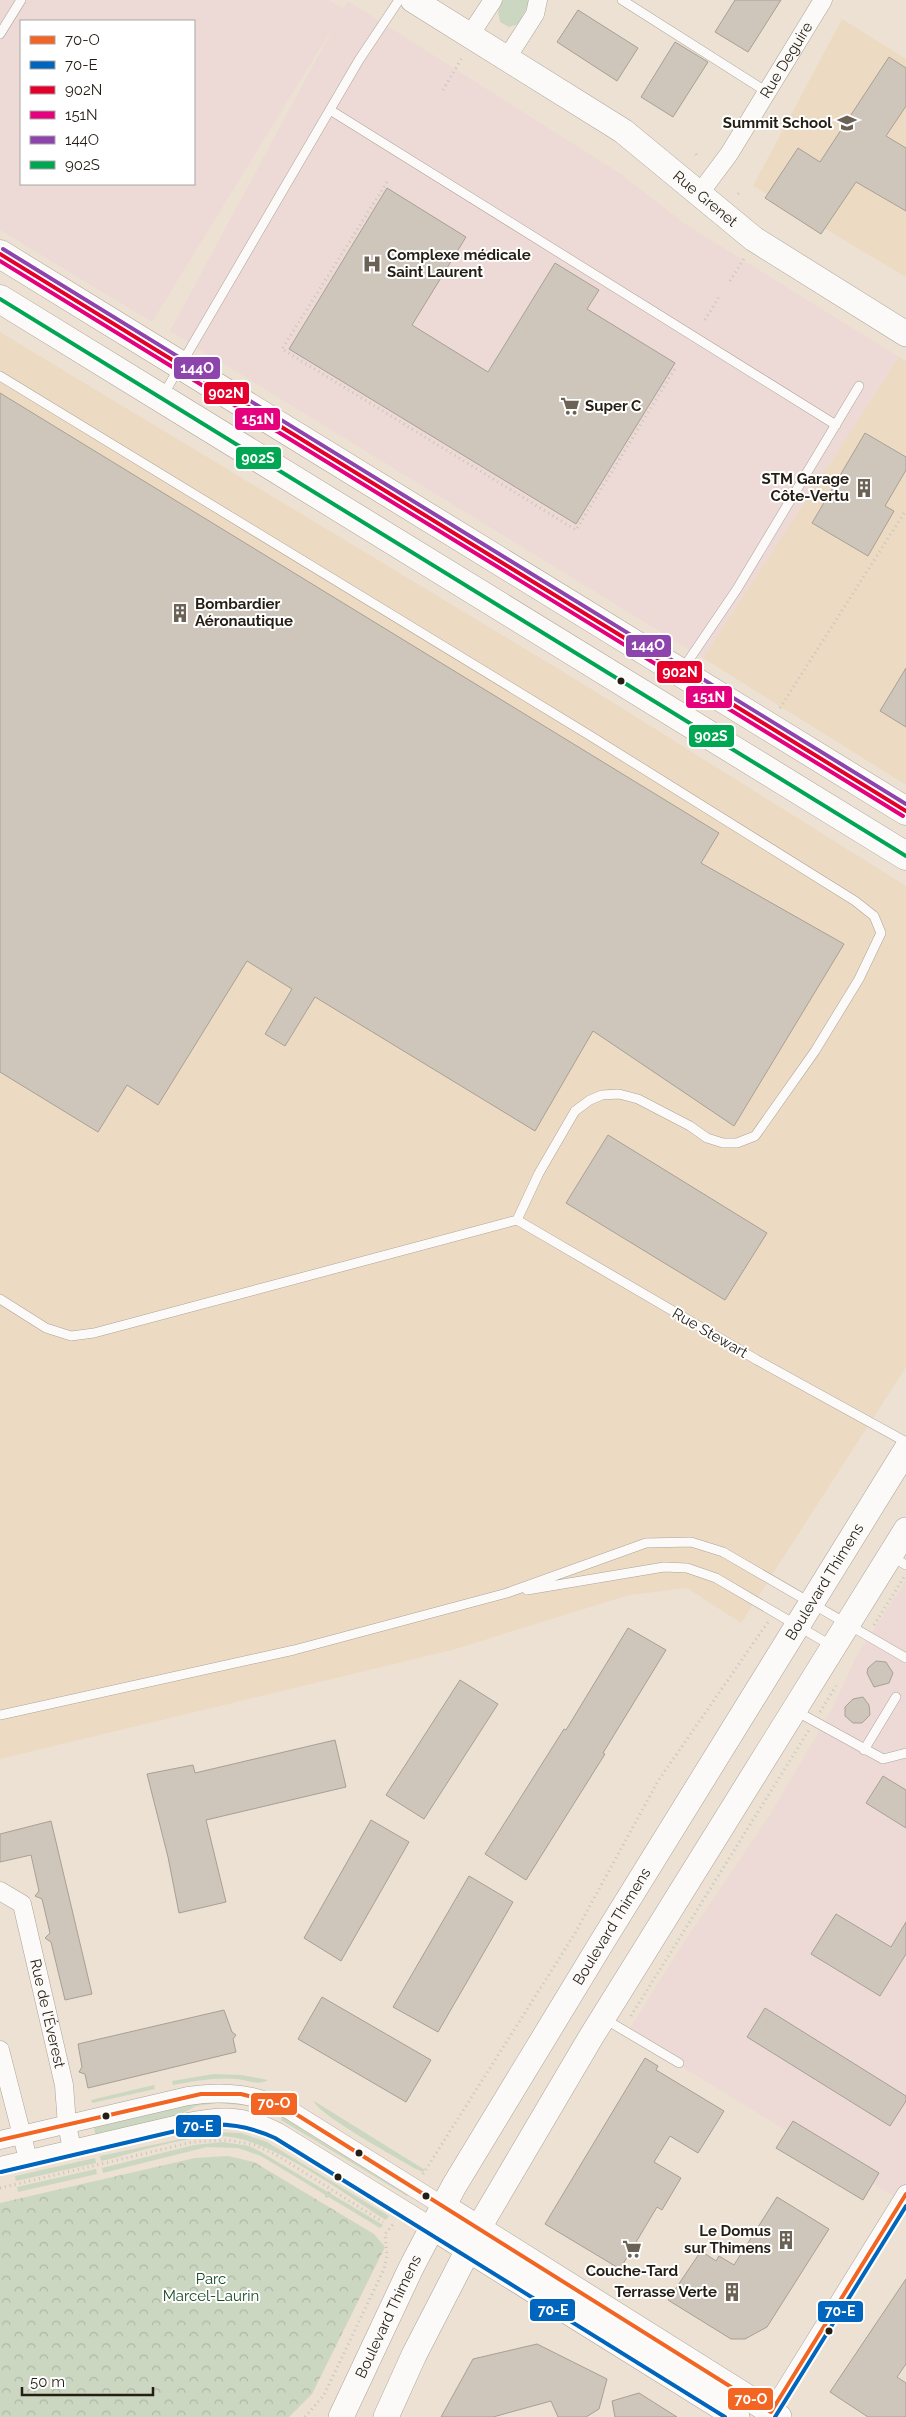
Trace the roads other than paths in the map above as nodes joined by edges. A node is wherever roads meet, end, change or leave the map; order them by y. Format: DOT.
graph roads {
  1 [pos="21,0"];
  2 [pos="399,0"];
  3 [pos="413,0"];
  4 [pos="493,0"];
  5 [pos="538,0"];
  6 [pos="622,0"];
  7 [pos="819,2"];
  8 [pos="0,34"];
  9 [pos="467,45"];
  10 [pos="507,58"];
  11 [pos="767,92"];
  12 [pos="330,110"];
  13 [pos="699,194"];
  14 [pos="0,254"];
  15 [pos="0,299"];
  16 [pos="906,334"];
  17 [pos="180,365"];
  18 [pos="0,376"];
  19 [pos="859,386"];
  20 [pos="160,398"];
  21 [pos="836,425"];
  22 [pos="680,672"];
  23 [pos="660,705"];
  24 [pos="906,812"];
  25 [pos="906,856"];
  26 [pos="517,1220"];
  27 [pos="0,1300"];
  28 [pos="906,1442"];
  29 [pos="906,1450"];
  30 [pos="906,1530"];
  31 [pos="898,1561"];
  32 [pos="507,1593"];
  33 [pos="812,1604"];
  34 [pos="847,1623"];
  35 [pos="798,1627"];
  36 [pos="833,1646"];
  37 [pos="906,1658"];
  38 [pos="896,1697"];
  39 [pos="793,1710"];
  40 [pos="0,1715"];
  41 [pos="864,1750"];
  42 [pos="906,1753"];
  43 [pos="0,1892"];
  44 [pos="603,2018"];
  45 [pos="0,2050"];
  46 [pos="679,2063"];
  47 [pos="270,2114"];
  48 [pos="67,2124"];
  49 [pos="22,2135"];
  50 [pos="0,2140"];
  51 [pos="72,2149"];
  52 [pos="28,2159"];
  53 [pos="0,2166"];
  54 [pos="906,2194"];
  55 [pos="438,2216"];
  56 [pos="478,2229"];
  57 [pos="467,2250"];
  58 [pos="773,2415"];
  59 [pos="341,2417"];
  60 [pos="386,2417"];
  61 [pos="737,2417"];
  1 -- 8 [label="lane"];
  2 -- 12 [label="lane"];
  3 -- 9 [label="street, Rue Grenet"];
  4 -- 9 [label="street"];
  5 -- 10 [label="street"];
  6 -- 11 [label="lane"];
  7 -- 11 [label="street, Rue Deguire"];
  9 -- 10 [label="street, Rue Grenet"];
  10 -- 13 [label="street, Rue Grenet"];
  11 -- 13 [label="street, Rue Deguire"];
  12 -- 17 [label="lane"];
  12 -- 21 [label="lane"];
  13 -- 16 [label="street, Rue Grenet"];
  14 -- 17 [label="main road"];
  15 -- 20 [label="main road"];
  17 -- 20 [label="lane"];
  17 -- 22 [label="main road"];
  18 -- 26 [label="lane"];
  19 -- 21 [label="lane"];
  20 -- 23 [label="main road"];
  21 -- 22 [label="lane"];
  22 -- 23 [label="main road"];
  22 -- 24 [label="main road"];
  23 -- 25 [label="main road"];
  26 -- 27 [label="lane"];
  26 -- 28 [label="lane, Rue Stewart"];
  29 -- 33 [label="street, Boulevard Thimens"];
  30 -- 31 [label="street"];
  31 -- 34 [label="street"];
  32 -- 33 [label="lane"];
  32 -- 35 [label="lane"];
  32 -- 40 [label="lane"];
  33 -- 34 [label="lane"];
  33 -- 35 [label="street, Boulevard Thimens"];
  34 -- 36 [label="street"];
  34 -- 37 [label="lane"];
  35 -- 36 [label="lane"];
  35 -- 55 [label="street, Boulevard Thimens"];
  36 -- 39 [label="street"];
  38 -- 41 [label="lane"];
  39 -- 41 [label="lane"];
  39 -- 44 [label="street"];
  41 -- 42 [label="lane"];
  43 -- 48 [label="street, Rue de l'Éverest"];
  44 -- 46 [label="lane"];
  44 -- 56 [label="street"];
  45 -- 49 [label="street"];
  47 -- 48 [label="street"];
  47 -- 51 [label="street"];
  47 -- 55 [label="street"];
  47 -- 55 [label="street"];
  48 -- 49 [label="street"];
  48 -- 51 [label="street, Rue de l'Éverest"];
  49 -- 50 [label="street"];
  49 -- 52 [label="street"];
  51 -- 52 [label="street"];
  52 -- 53 [label="street"];
  54 -- 58 [label="street"];
  55 -- 56 [label="street"];
  55 -- 57 [label="street"];
  55 -- 59 [label="street, Boulevard Thimens"];
  56 -- 57 [label="street"];
  56 -- 58 [label="street"];
  57 -- 60 [label="street"];
  57 -- 61 [label="street"];
}
